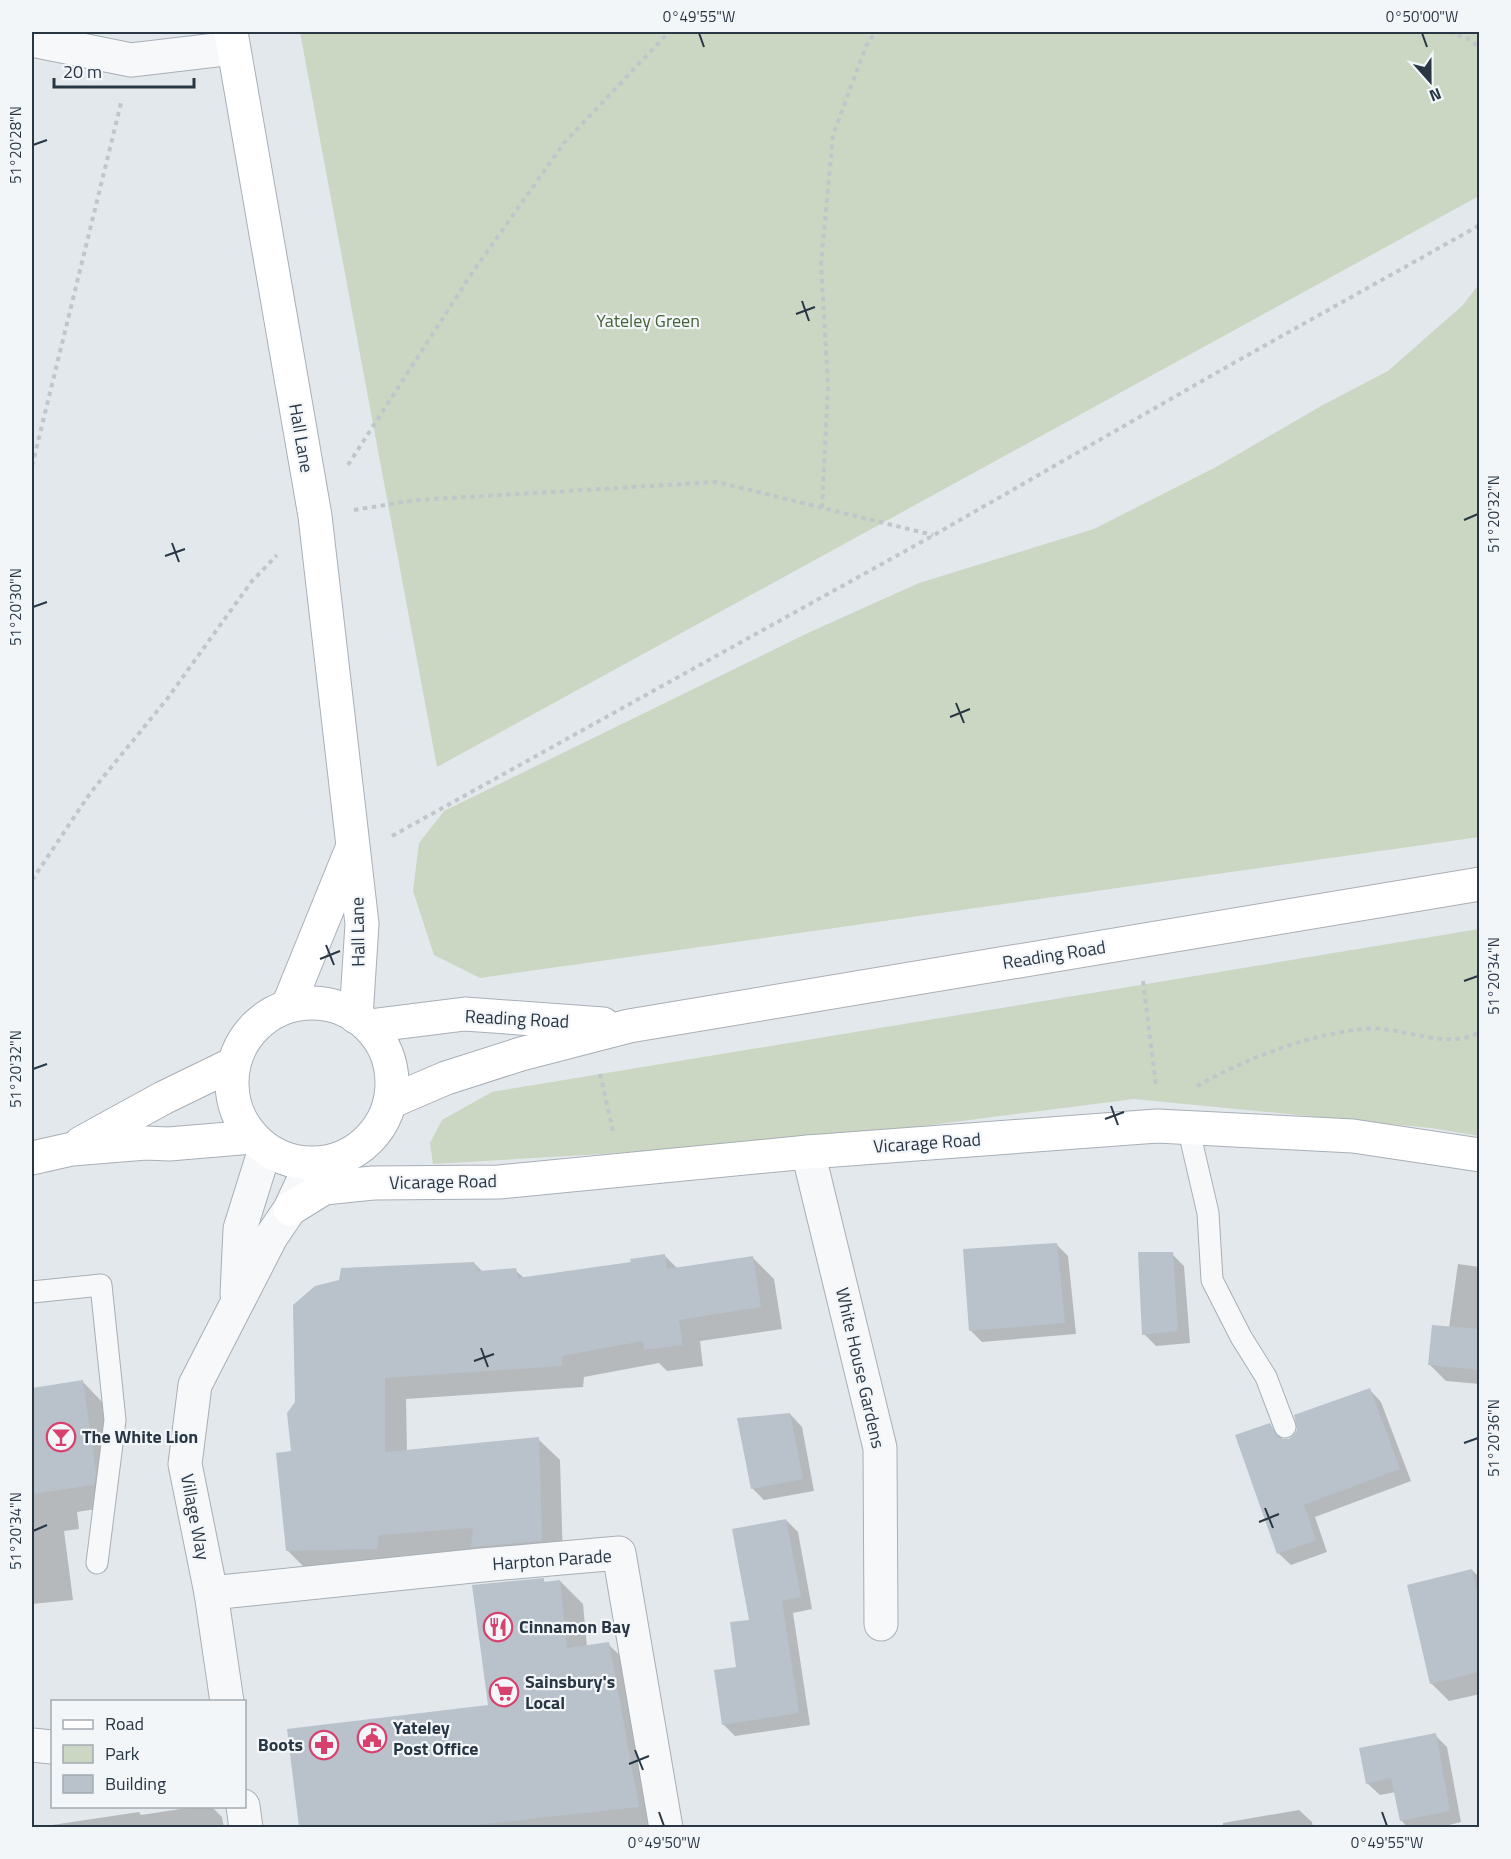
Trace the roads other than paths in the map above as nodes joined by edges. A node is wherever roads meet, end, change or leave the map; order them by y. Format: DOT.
graph roads {
  1 [pos="32,40"];
  2 [pos="232,40"];
  3 [pos="352,846"];
  4 [pos="1479,884"];
  5 [pos="288,1006"];
  6 [pos="363,1022"];
  7 [pos="629,1026"];
  8 [pos="233,1064"];
  9 [pos="390,1102"];
  10 [pos="1173,1127"];
  11 [pos="374,1133"];
  12 [pos="258,1143"];
  13 [pos="72,1149"];
  14 [pos="808,1152"];
  15 [pos="1479,1155"];
  16 [pos="32,1158"];
  17 [pos="321,1163"];
  18 [pos="373,1183"];
  19 [pos="290,1209"];
  20 [pos="32,1292"];
  21 [pos="237,1305"];
  22 [pos="1285,1427"];
  23 [pos="97,1563"];
  24 [pos="211,1593"];
  25 [pos="881,1624"];
  26 [pos="227,1700"];
  27 [pos="32,1745"];
  28 [pos="51,1747"];
  29 [pos="243,1808"];
  30 [pos="246,1827"];
  31 [pos="666,1827"];
  1 -- 2 [label="street"];
  2 -- 3 [label="street, Hall Lane"];
  3 -- 5 [label="street, Hall Lane"];
  3 -- 6 [label="street, Hall Lane"];
  4 -- 7 [label="street, Reading Road"];
  5 -- 6 [label="street"];
  5 -- 8 [label="street"];
  6 -- 7 [label="street, Reading Road"];
  6 -- 9 [label="street"];
  7 -- 9 [label="street, Reading Road"];
  8 -- 12 [label="street"];
  8 -- 13 [label="street"];
  9 -- 11 [label="street"];
  10 -- 14 [label="street, Vicarage Road"];
  10 -- 15 [label="street, Vicarage Road"];
  10 -- 22 [label="lane"];
  11 -- 17 [label="street"];
  11 -- 18 [label="street, Vicarage Road"];
  12 -- 13 [label="street"];
  12 -- 17 [label="street"];
  12 -- 21 [label="street, Village Way"];
  13 -- 16 [label="street"];
  14 -- 18 [label="street, Vicarage Road"];
  14 -- 25 [label="street, White House Gardens"];
  17 -- 18 [label="street, Vicarage Road"];
  17 -- 19 [label="street, Village Way"];
  18 -- 19 [label="street"];
  19 -- 21 [label="street, Village Way"];
  20 -- 23 [label="lane"];
  21 -- 24 [label="street, Village Way"];
  24 -- 26 [label="street, Village Way"];
  24 -- 31 [label="street, Harpton Parade"];
  27 -- 28 [label="street"];
  29 -- 30 [label="street"];
}
